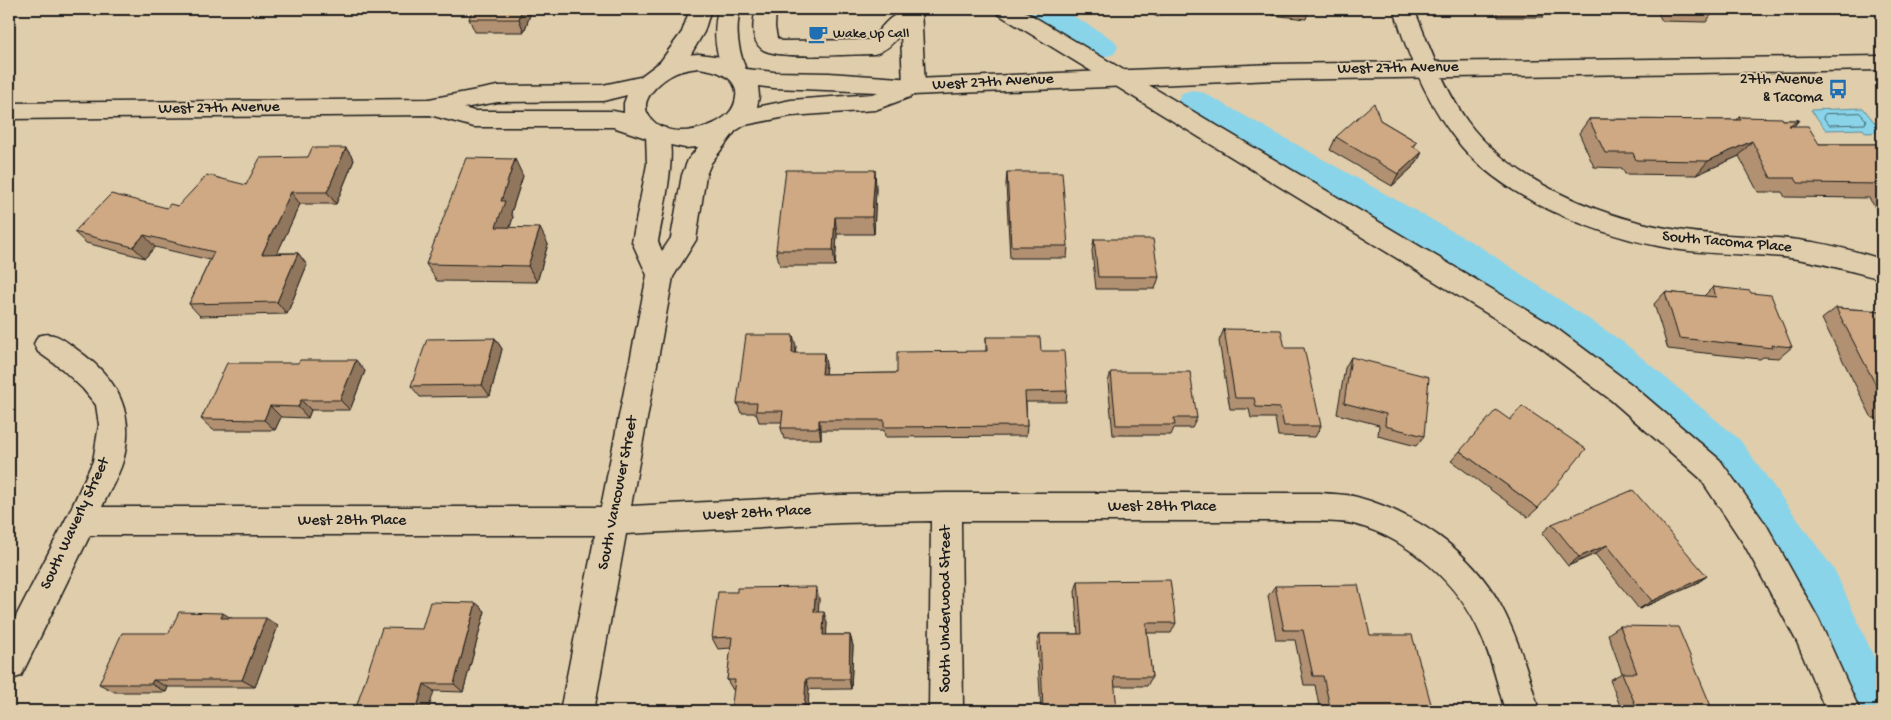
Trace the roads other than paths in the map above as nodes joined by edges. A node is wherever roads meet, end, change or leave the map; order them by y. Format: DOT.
graph roads {
  1 [pos="700,9"];
  2 [pos="729,9"];
  3 [pos="766,9"];
  4 [pos="1006,9"];
  5 [pos="1404,9"];
  6 [pos="911,13"];
  7 [pos="1882,63"];
  8 [pos="1427,68"];
  9 [pos="666,69"];
  10 [pos="737,73"];
  11 [pos="1120,77"];
  12 [pos="645,83"];
  13 [pos="914,87"];
  14 [pos="429,107"];
  15 [pos="9,111"];
  16 [pos="732,123"];
  17 [pos="654,132"];
  18 [pos="1882,269"];
  19 [pos="660,274"];
  20 [pos="48,344"];
  21 [pos="946,507"];
  22 [pos="81,520"];
  23 [pos="614,521"];
  24 [pos="9,664"];
  25 [pos="577,711"];
  26 [pos="946,711"];
  27 [pos="1522,711"];
  28 [pos="1843,711"];
  1 -- 9 [label="street"];
  2 -- 10 [label="street"];
  3 -- 6 [label="street"];
  4 -- 11 [label="street"];
  5 -- 8 [label="street, South Tacoma Place"];
  6 -- 13 [label="street"];
  7 -- 8 [label="street, West 27th Avenue"];
  8 -- 11 [label="street, West 27th Avenue"];
  8 -- 18 [label="street, South Tacoma Place"];
  9 -- 10 [label="street, West 27th Avenue"];
  9 -- 12 [label="street, West 27th Avenue"];
  10 -- 13 [label="street, West 27th Avenue"];
  10 -- 16 [label="street"];
  11 -- 13 [label="street, West 27th Avenue"];
  11 -- 28 [label="street"];
  12 -- 14 [label="street, West 27th Avenue"];
  12 -- 17 [label="street"];
  13 -- 16 [label="street, West 27th Avenue"];
  14 -- 15 [label="street, West 27th Avenue"];
  14 -- 17 [label="street, West 27th Avenue"];
  16 -- 17 [label="street, West 27th Avenue"];
  16 -- 19 [label="street, South Vancouver Street"];
  17 -- 19 [label="street"];
  19 -- 23 [label="street, South Vancouver Street"];
  20 -- 22 [label="street, South Waverly Street"];
  21 -- 23 [label="street, West 28th Place"];
  21 -- 26 [label="street, South Underwood Street"];
  21 -- 27 [label="street, West 28th Place"];
  22 -- 23 [label="street, West 28th Place"];
  22 -- 24 [label="street, South Waverly Street"];
  23 -- 25 [label="street, South Vancouver Street"];
}
